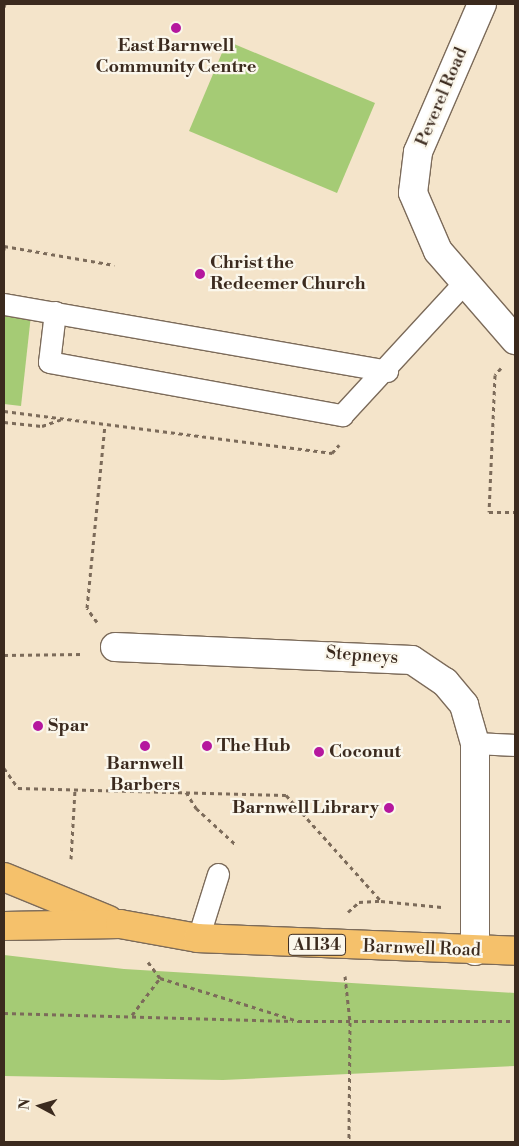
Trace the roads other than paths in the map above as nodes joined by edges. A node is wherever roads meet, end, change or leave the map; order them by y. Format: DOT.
graph roads {
  1 [pos="482,4"];
  2 [pos="464,283"];
  3 [pos="4,304"];
  4 [pos="55,312"];
  5 [pos="511,351"];
  6 [pos="387,371"];
  7 [pos="115,647"];
  8 [pos="476,743"];
  9 [pos="515,745"];
  10 [pos="218,874"];
  11 [pos="4,877"];
  12 [pos="120,924"];
  13 [pos="4,926"];
  14 [pos="198,938"];
  15 [pos="475,951"];
  16 [pos="515,951"];
  1 -- 2 [label="street, Peverel Road"];
  2 -- 5 [label="street, Peverel Road"];
  2 -- 6 [label="lane"];
  3 -- 4 [label="lane"];
  4 -- 6 [label="lane"];
  4 -- 6 [label="lane"];
  7 -- 8 [label="street, Stepneys"];
  8 -- 9 [label="lane"];
  8 -- 15 [label="street, Stepneys"];
  10 -- 14 [label="lane"];
  11 -- 12 [label="main road, Barnwell Road / A1134"];
  12 -- 13 [label="main road, Barnwell Road / A1134"];
  12 -- 14 [label="main road, Barnwell Road / A1134"];
  14 -- 15 [label="main road, Barnwell Road / A1134"];
  15 -- 16 [label="main road, Barnwell Road / A1134"];
}
